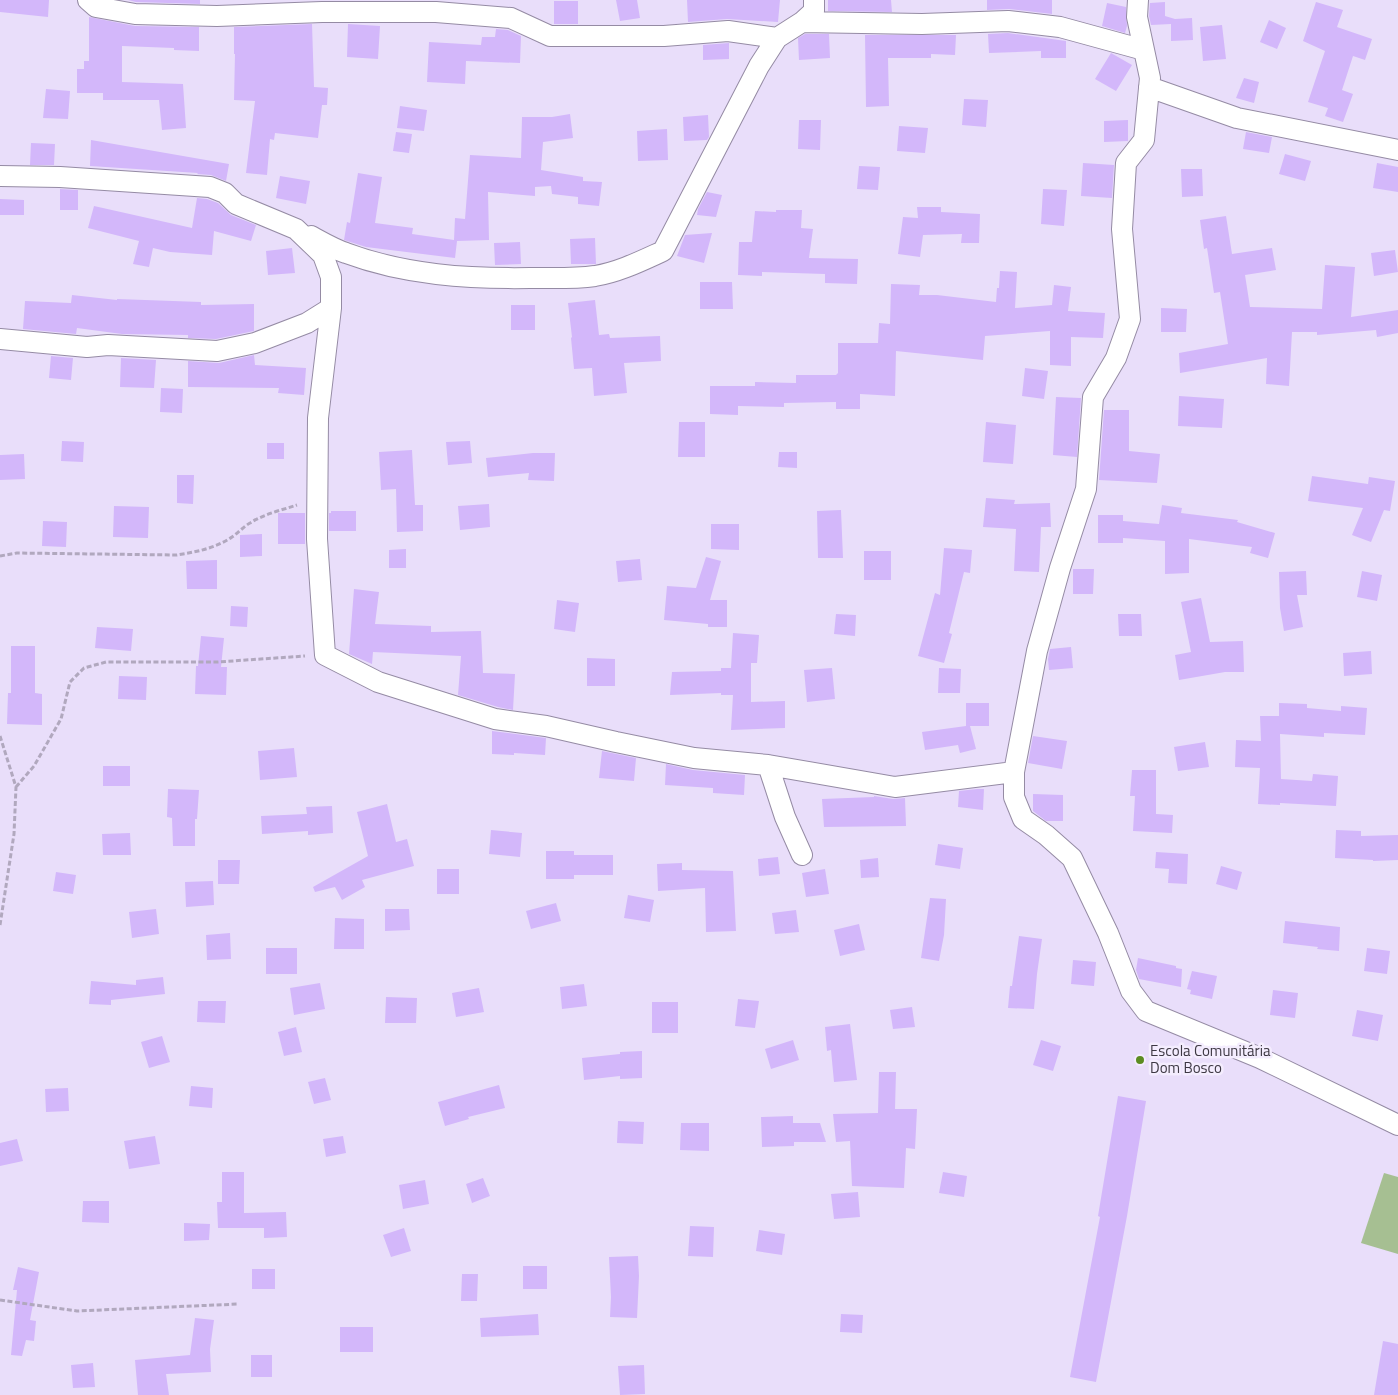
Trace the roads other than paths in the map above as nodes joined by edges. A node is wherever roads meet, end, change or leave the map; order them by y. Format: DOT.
graph roads {
  1 [pos="88,0"];
  2 [pos="814,0"];
  3 [pos="1138,0"];
  4 [pos="802,22"];
  5 [pos="777,38"];
  6 [pos="1144,50"];
  7 [pos="1149,87"];
  8 [pos="1398,150"];
  9 [pos="0,176"];
  10 [pos="296,229"];
  11 [pos="331,308"];
  12 [pos="0,339"];
  13 [pos="768,765"];
  14 [pos="1014,772"];
  15 [pos="802,855"];
  16 [pos="1398,1125"];
  1 -- 5 [label="street"];
  2 -- 4 [label="street"];
  3 -- 6 [label="street"];
  4 -- 5 [label="street"];
  4 -- 6 [label="street"];
  5 -- 10 [label="street"];
  6 -- 7 [label="street"];
  7 -- 8 [label="street"];
  7 -- 14 [label="street"];
  9 -- 10 [label="street"];
  10 -- 11 [label="street"];
  11 -- 12 [label="street"];
  11 -- 13 [label="street"];
  13 -- 14 [label="street"];
  13 -- 15 [label="street"];
  14 -- 16 [label="street"];
}
